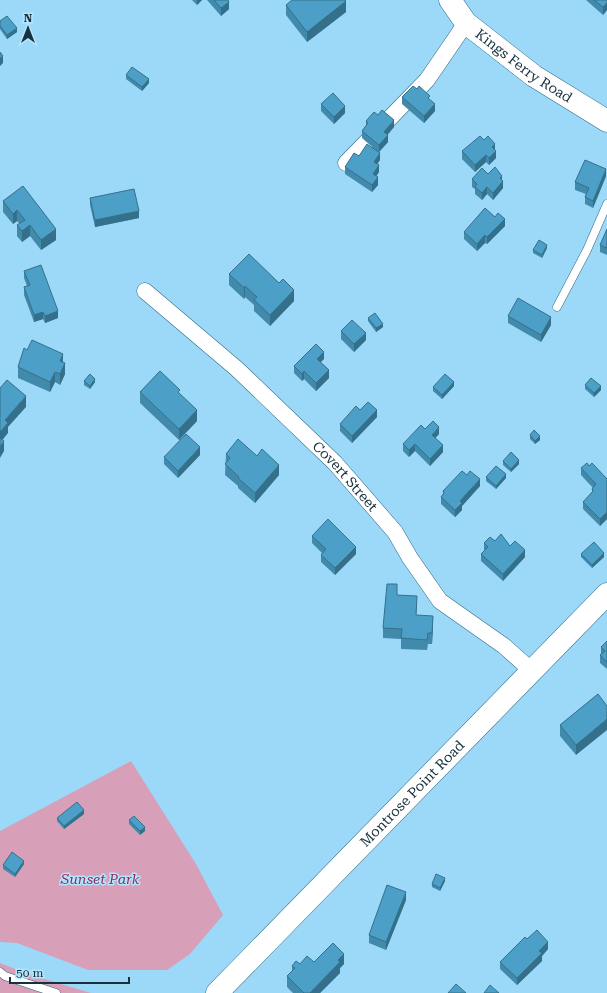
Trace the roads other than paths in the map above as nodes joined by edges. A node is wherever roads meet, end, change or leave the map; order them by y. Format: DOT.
graph roads {
  1 [pos="450,0"];
  2 [pos="466,23"];
  3 [pos="607,121"];
  4 [pos="346,163"];
  5 [pos="607,204"];
  6 [pos="145,291"];
  7 [pos="556,307"];
  8 [pos="607,594"];
  9 [pos="532,672"];
  10 [pos="0,972"];
  11 [pos="56,993"];
  12 [pos="217,993"];
  1 -- 2 [label="street, Kings Ferry Road"];
  2 -- 3 [label="street, Kings Ferry Road"];
  2 -- 4 [label="street"];
  5 -- 7 [label="lane"];
  6 -- 9 [label="street, Covert Street"];
  8 -- 9 [label="street, Montrose Point Road"];
  9 -- 12 [label="street, Montrose Point Road"];
  10 -- 11 [label="lane"];
}
